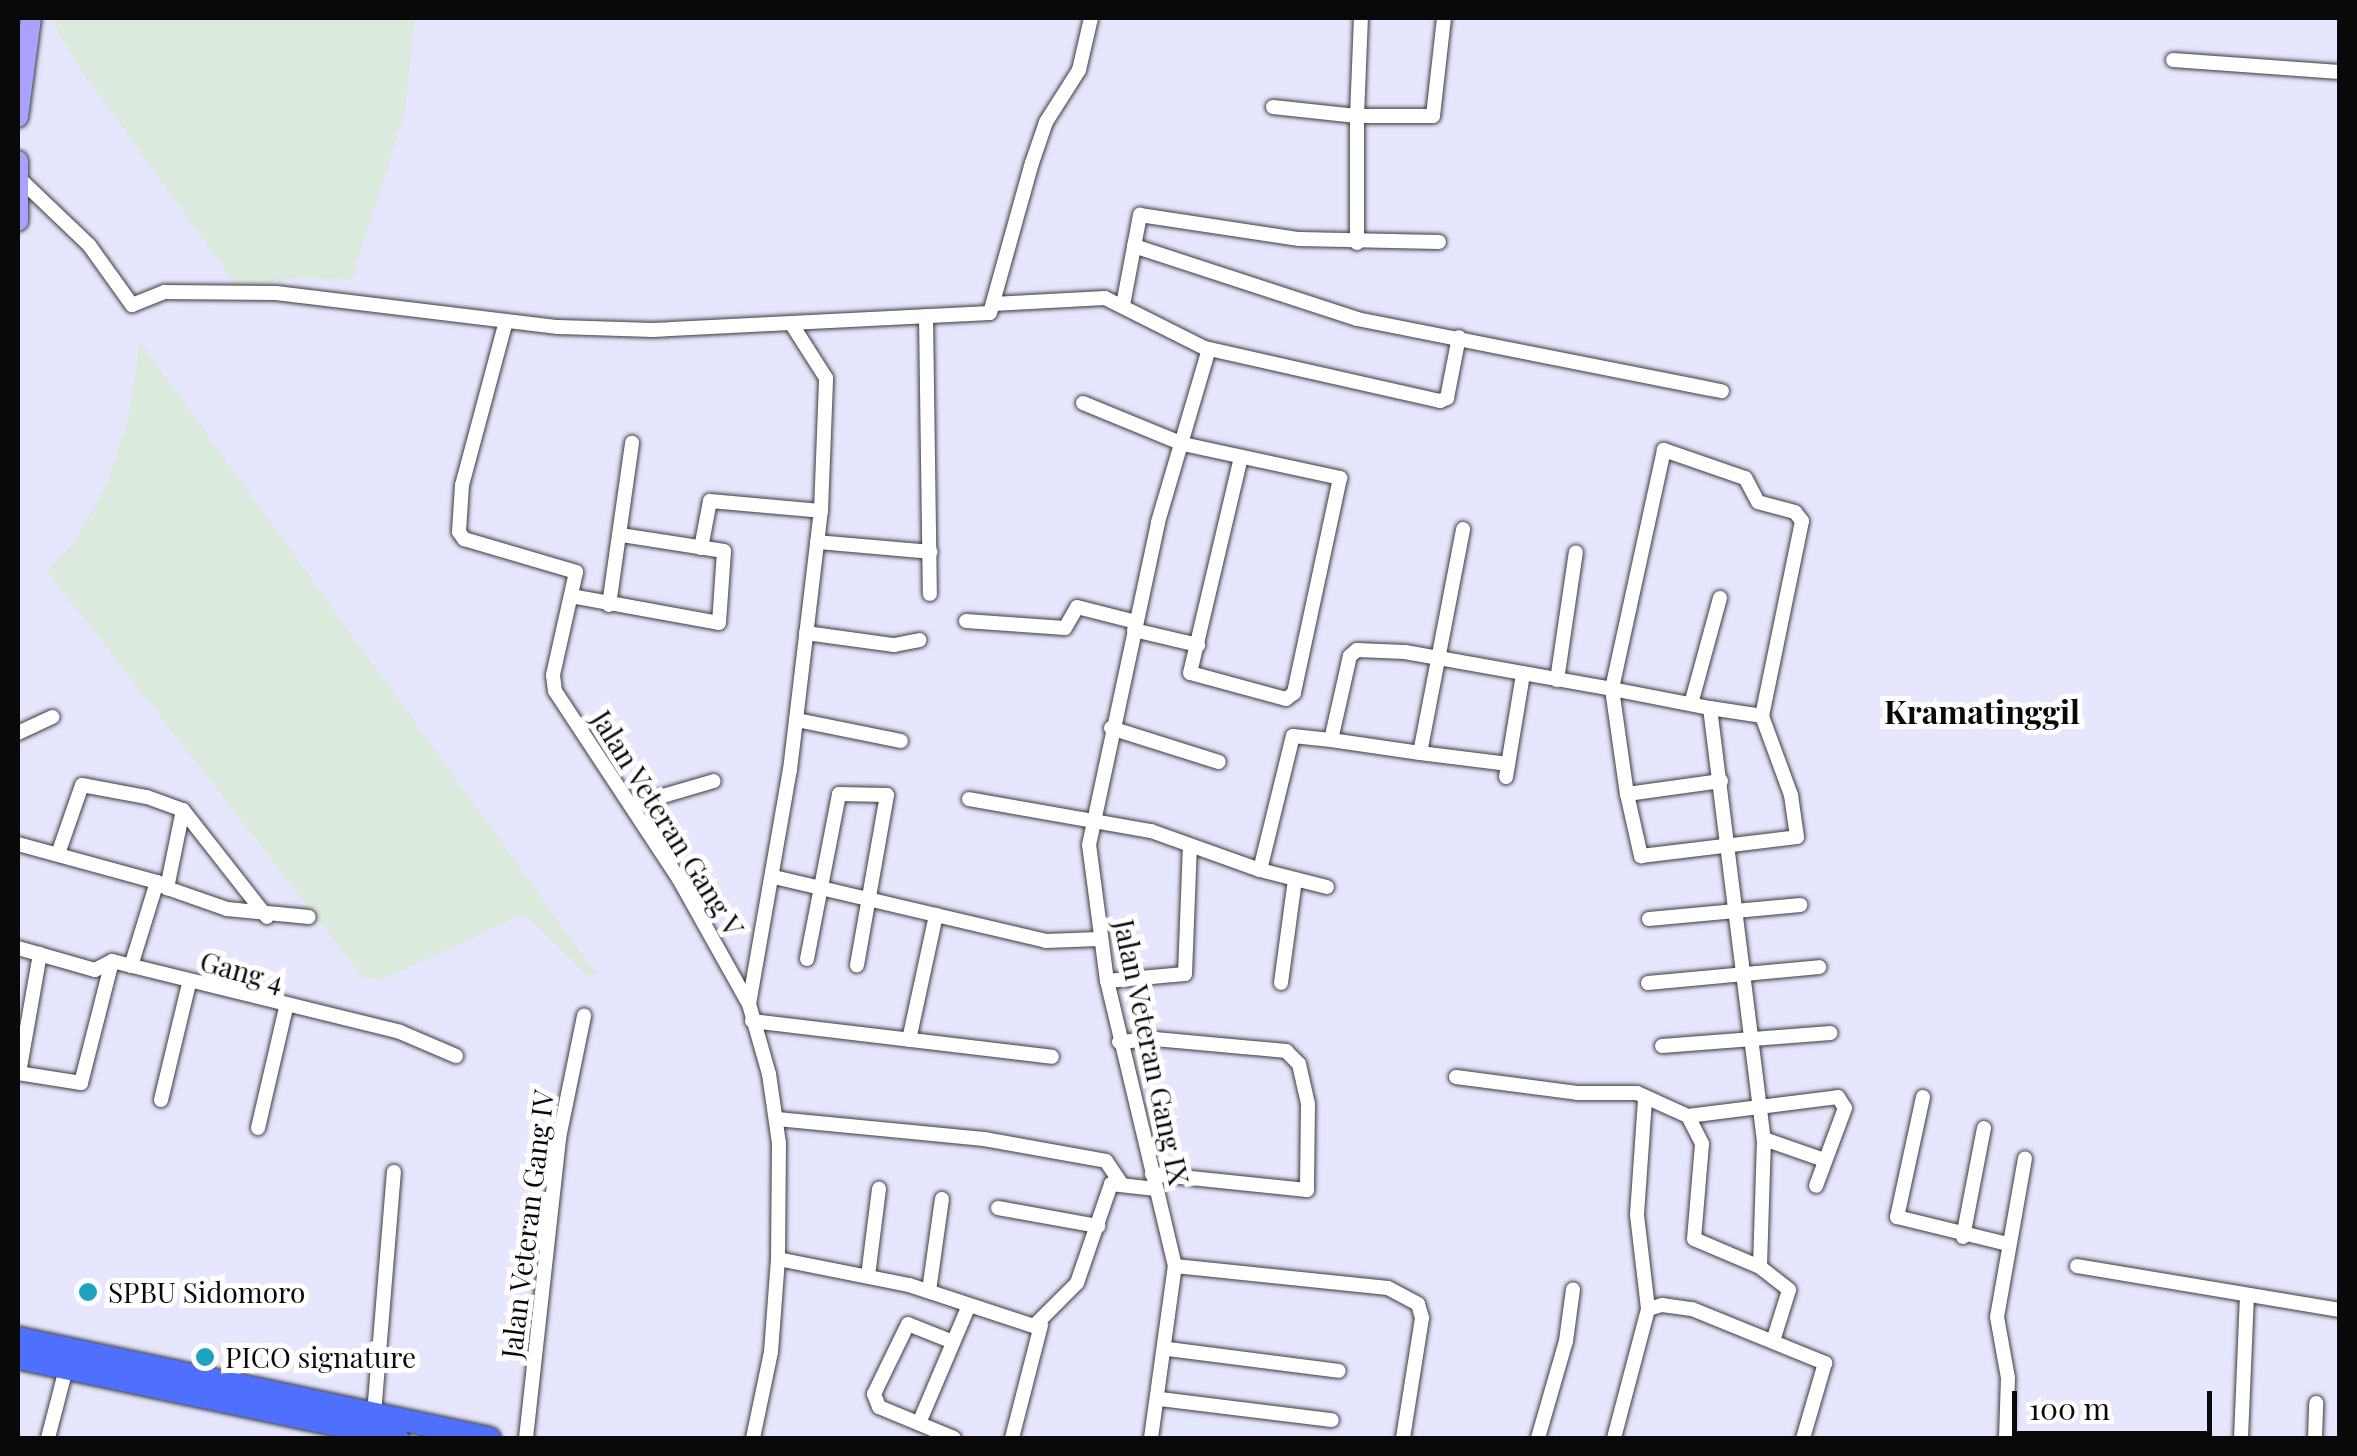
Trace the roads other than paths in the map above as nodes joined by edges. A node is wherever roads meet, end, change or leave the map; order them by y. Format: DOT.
graph roads {
  1 [pos="31,18"];
  2 [pos="1091,18"];
  3 [pos="1361,18"];
  4 [pos="1444,18"];
  5 [pos="2173,60"];
  6 [pos="2340,72"];
  7 [pos="1273,107"];
  8 [pos="18,116"];
  9 [pos="1357,116"];
  10 [pos="20,171"];
  11 [pos="18,221"];
  12 [pos="1439,242"];
  13 [pos="1357,243"];
  14 [pos="1134,246"];
  15 [pos="993,304"];
  16 [pos="1123,305"];
  17 [pos="926,316"];
  18 [pos="506,321"];
  19 [pos="791,323"];
  20 [pos="1459,337"];
  21 [pos="1209,349"];
  22 [pos="1722,391"];
  23 [pos="1084,403"];
  24 [pos="632,444"];
  25 [pos="1183,444"];
  26 [pos="1240,457"];
  27 [pos="822,510"];
  28 [pos="1463,528"];
  29 [pos="622,535"];
  30 [pos="818,542"];
  31 [pos="701,548"];
  32 [pos="931,552"];
  33 [pos="1576,552"];
  34 [pos="930,594"];
  35 [pos="571,596"];
  36 [pos="1720,598"];
  37 [pos="610,605"];
  38 [pos="966,622"];
  39 [pos="1135,626"];
  40 [pos="806,633"];
  41 [pos="920,640"];
  42 [pos="1198,645"];
  43 [pos="1440,659"];
  44 [pos="1523,674"];
  45 [pos="1557,680"];
  46 [pos="1612,689"];
  47 [pos="1690,704"];
  48 [pos="1710,708"];
  49 [pos="1762,716"];
  50 [pos="52,717"];
  51 [pos="797,720"];
  52 [pos="1112,728"];
  53 [pos="18,733"];
  54 [pos="1331,740"];
  55 [pos="901,741"];
  56 [pos="1420,753"];
  57 [pos="1219,762"];
  58 [pos="714,781"];
  59 [pos="1721,781"];
  60 [pos="1627,794"];
  61 [pos="969,798"];
  62 [pos="632,805"];
  63 [pos="184,810"];
  64 [pos="1090,820"];
  65 [pos="18,844"];
  66 [pos="1190,846"];
  67 [pos="1732,848"];
  68 [pos="58,854"];
  69 [pos="1260,870"];
  70 [pos="774,877"];
  71 [pos="1295,880"];
  72 [pos="162,885"];
  73 [pos="1327,887"];
  74 [pos="821,888"];
  75 [pos="870,899"];
  76 [pos="1800,905"];
  77 [pos="1740,910"];
  78 [pos="936,915"];
  79 [pos="267,917"];
  80 [pos="309,917"];
  81 [pos="1649,920"];
  82 [pos="1099,940"];
  83 [pos="18,948"];
  84 [pos="40,954"];
  85 [pos="807,960"];
  86 [pos="112,961"];
  87 [pos="857,964"];
  88 [pos="130,966"];
  89 [pos="1819,967"];
  90 [pos="1744,975"];
  91 [pos="1106,981"];
  92 [pos="188,983"];
  93 [pos="1281,983"];
  94 [pos="1648,983"];
  95 [pos="749,1004"];
  96 [pos="286,1008"];
  97 [pos="584,1016"];
  98 [pos="752,1021"];
  99 [pos="1830,1033"];
  100 [pos="909,1040"];
  101 [pos="1750,1040"];
  102 [pos="1119,1042"];
  103 [pos="1662,1046"];
  104 [pos="456,1056"];
  105 [pos="1052,1058"];
  106 [pos="18,1073"];
  107 [pos="1456,1077"];
  108 [pos="1923,1097"];
  109 [pos="161,1100"];
  110 [pos="1645,1100"];
  111 [pos="1760,1108"];
  112 [pos="1688,1116"];
  113 [pos="777,1119"];
  114 [pos="258,1128"];
  115 [pos="1984,1128"];
  116 [pos="1764,1139"];
  117 [pos="2025,1158"];
  118 [pos="1824,1160"];
  119 [pos="394,1172"];
  120 [pos="1152,1174"];
  121 [pos="1120,1182"];
  122 [pos="1816,1186"];
  123 [pos="878,1189"];
  124 [pos="1156,1190"];
  125 [pos="942,1199"];
  126 [pos="998,1208"];
  127 [pos="1098,1226"];
  128 [pos="1963,1236"];
  129 [pos="2008,1244"];
  130 [pos="778,1259"];
  131 [pos="1175,1266"];
  132 [pos="2077,1266"];
  133 [pos="1760,1267"];
  134 [pos="868,1276"];
  135 [pos="1573,1290"];
  136 [pos="928,1291"];
  137 [pos="2247,1296"];
  138 [pos="969,1305"];
  139 [pos="1648,1308"];
  140 [pos="2340,1310"];
  141 [pos="1041,1325"];
  142 [pos="18,1338"];
  143 [pos="1773,1341"];
  144 [pos="952,1342"];
  145 [pos="1168,1349"];
  146 [pos="18,1358"];
  147 [pos="66,1368"];
  148 [pos="1340,1371"];
  149 [pos="1160,1399"];
  150 [pos="2316,1403"];
  151 [pos="374,1414"];
  152 [pos="1332,1420"];
  153 [pos="920,1423"];
  154 [pos="48,1438"];
  155 [pos="398,1438"];
  156 [pos="490,1438"];
  157 [pos="526,1438"];
  158 [pos="753,1438"];
  159 [pos="954,1438"];
  160 [pos="1012,1438"];
  161 [pos="1151,1438"];
  162 [pos="1403,1438"];
  163 [pos="1538,1438"];
  164 [pos="1614,1438"];
  165 [pos="1803,1438"];
  166 [pos="2006,1438"];
  167 [pos="2240,1438"];
  168 [pos="2315,1438"];
  1 -- 8 [label="main road"];
  2 -- 15 [label="street"];
  3 -- 9 [label="street"];
  4 -- 9 [label="street"];
  5 -- 6 [label="street"];
  7 -- 9 [label="street"];
  9 -- 13 [label="street"];
  10 -- 11 [label="main road"];
  10 -- 18 [label="street"];
  12 -- 13 [label="street"];
  13 -- 14 [label="street"];
  14 -- 16 [label="street"];
  14 -- 20 [label="street"];
  15 -- 16 [label="street"];
  15 -- 17 [label="street"];
  16 -- 21 [label="street"];
  17 -- 19 [label="street"];
  17 -- 32 [label="street"];
  18 -- 19 [label="street"];
  18 -- 35 [label="street"];
  19 -- 27 [label="street"];
  20 -- 21 [label="street"];
  20 -- 22 [label="street"];
  21 -- 25 [label="street, Jalan Veteran Gang IX"];
  23 -- 25 [label="street"];
  24 -- 29 [label="street"];
  25 -- 26 [label="street"];
  25 -- 39 [label="street, Jalan Veteran Gang IX"];
  26 -- 42 [label="street"];
  26 -- 42 [label="street"];
  27 -- 30 [label="street"];
  27 -- 31 [label="street"];
  28 -- 43 [label="street"];
  29 -- 31 [label="street"];
  29 -- 37 [label="street"];
  30 -- 32 [label="street"];
  30 -- 40 [label="street"];
  31 -- 37 [label="street"];
  32 -- 34 [label="street"];
  33 -- 45 [label="street"];
  35 -- 37 [label="street"];
  35 -- 62 [label="street, Jalan Veteran Gang V"];
  36 -- 47 [label="street"];
  38 -- 39 [label="street"];
  39 -- 42 [label="street"];
  39 -- 52 [label="street, Jalan Veteran Gang IX"];
  40 -- 41 [label="street"];
  40 -- 51 [label="street"];
  43 -- 44 [label="street"];
  43 -- 54 [label="street"];
  43 -- 56 [label="street"];
  44 -- 45 [label="street"];
  44 -- 56 [label="street"];
  45 -- 46 [label="street"];
  46 -- 47 [label="street"];
  46 -- 49 [label="street"];
  46 -- 60 [label="street"];
  47 -- 48 [label="street"];
  48 -- 49 [label="street"];
  48 -- 59 [label="street"];
  49 -- 67 [label="street"];
  50 -- 53 [label="street"];
  51 -- 55 [label="street"];
  51 -- 70 [label="street"];
  52 -- 57 [label="street"];
  52 -- 64 [label="street, Jalan Veteran Gang IX"];
  54 -- 56 [label="street"];
  54 -- 69 [label="street"];
  58 -- 62 [label="street"];
  59 -- 60 [label="street"];
  59 -- 67 [label="street"];
  60 -- 67 [label="street"];
  61 -- 64 [label="street"];
  62 -- 95 [label="street, Jalan Veteran Gang V"];
  63 -- 68 [label="street"];
  63 -- 72 [label="street"];
  63 -- 79 [label="street"];
  64 -- 66 [label="street"];
  64 -- 82 [label="street, Jalan Veteran Gang IX"];
  65 -- 68 [label="street"];
  66 -- 69 [label="street"];
  66 -- 91 [label="street"];
  67 -- 77 [label="street"];
  68 -- 72 [label="street"];
  69 -- 71 [label="street"];
  70 -- 74 [label="street"];
  70 -- 95 [label="street"];
  71 -- 73 [label="street"];
  71 -- 93 [label="street"];
  72 -- 79 [label="street"];
  72 -- 88 [label="street"];
  74 -- 75 [label="street"];
  74 -- 75 [label="street"];
  74 -- 85 [label="street"];
  75 -- 78 [label="street"];
  75 -- 87 [label="street"];
  76 -- 77 [label="street"];
  77 -- 81 [label="street"];
  77 -- 90 [label="street"];
  78 -- 82 [label="street"];
  78 -- 100 [label="street"];
  79 -- 80 [label="street"];
  82 -- 91 [label="street, Jalan Veteran Gang IX"];
  83 -- 84 [label="street, Gang 4"];
  84 -- 86 [label="street, Gang 4"];
  84 -- 106 [label="street"];
  86 -- 88 [label="street, Gang 4"];
  86 -- 106 [label="street"];
  88 -- 92 [label="street, Gang 4"];
  89 -- 90 [label="street"];
  90 -- 94 [label="street"];
  90 -- 101 [label="street"];
  91 -- 102 [label="street, Jalan Veteran Gang IX"];
  92 -- 96 [label="street, Gang 4"];
  92 -- 109 [label="street"];
  95 -- 98 [label="street, Jalan Veteran Gang V"];
  96 -- 104 [label="street, Gang 4"];
  96 -- 114 [label="street"];
  97 -- 157 [label="street, Jalan Veteran Gang IV"];
  98 -- 100 [label="street"];
  98 -- 113 [label="street, Jalan Veteran Gang V"];
  99 -- 101 [label="street"];
  100 -- 105 [label="street"];
  101 -- 103 [label="street"];
  101 -- 111 [label="street"];
  102 -- 120 [label="street, Jalan Veteran Gang IX"];
  102 -- 120 [label="street"];
  107 -- 110 [label="street"];
  108 -- 128 [label="street"];
  110 -- 112 [label="street"];
  110 -- 139 [label="street"];
  111 -- 112 [label="street"];
  111 -- 116 [label="street"];
  111 -- 118 [label="street"];
  112 -- 133 [label="street"];
  113 -- 121 [label="street"];
  113 -- 130 [label="street, Jalan Veteran Gang V"];
  115 -- 128 [label="street"];
  116 -- 118 [label="street"];
  116 -- 133 [label="street"];
  117 -- 129 [label="street"];
  118 -- 122 [label="street"];
  119 -- 151 [label="street"];
  120 -- 124 [label="street, Jalan Veteran Gang IX"];
  121 -- 124 [label="street"];
  121 -- 127 [label="street"];
  123 -- 134 [label="street"];
  124 -- 131 [label="street, Jalan Veteran Gang IX"];
  125 -- 136 [label="street"];
  126 -- 127 [label="street"];
  127 -- 141 [label="street"];
  128 -- 129 [label="street"];
  129 -- 166 [label="street"];
  130 -- 134 [label="street"];
  130 -- 158 [label="street, Jalan Veteran Gang V"];
  131 -- 145 [label="street, Jalan Veteran Gang IX"];
  131 -- 162 [label="street"];
  132 -- 137 [label="street"];
  133 -- 143 [label="street"];
  134 -- 136 [label="street"];
  135 -- 163 [label="street"];
  136 -- 138 [label="street"];
  137 -- 140 [label="street"];
  137 -- 167 [label="street"];
  138 -- 141 [label="street"];
  138 -- 144 [label="street"];
  139 -- 143 [label="street"];
  139 -- 164 [label="street"];
  141 -- 160 [label="street"];
  142 -- 151 [label="highway"];
  143 -- 165 [label="street"];
  144 -- 153 [label="street"];
  144 -- 153 [label="street"];
  145 -- 148 [label="street"];
  145 -- 149 [label="street, Jalan Veteran Gang IX"];
  146 -- 147 [label="highway"];
  147 -- 154 [label="street"];
  147 -- 155 [label="highway"];
  149 -- 152 [label="street"];
  149 -- 161 [label="street, Jalan Veteran Gang IX"];
  150 -- 168 [label="street"];
  151 -- 156 [label="highway"];
  153 -- 159 [label="street"];
}
